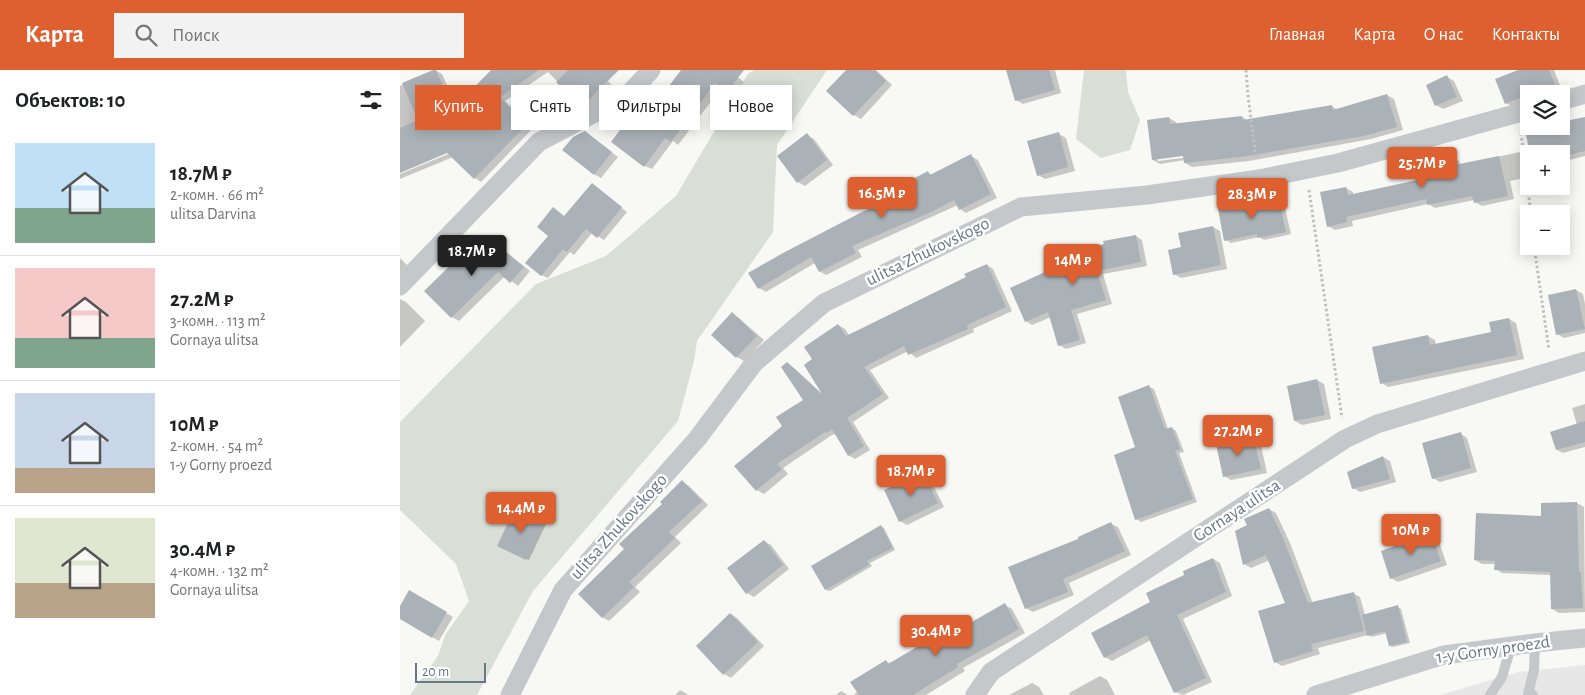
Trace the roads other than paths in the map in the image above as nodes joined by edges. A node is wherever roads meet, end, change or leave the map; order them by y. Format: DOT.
graph roads {
  1 [pos="651,70"];
  2 [pos="1585,94"];
  3 [pos="1570,98"];
  4 [pos="1520,112"];
  5 [pos="400,286"];
  6 [pos="1585,361"];
  7 [pos="1585,638"];
  8 [pos="1535,643"];
  9 [pos="1510,647"];
  10 [pos="510,695"];
  11 [pos="975,695"];
  12 [pos="1316,695"];
  13 [pos="1490,695"];
  14 [pos="1532,695"];
  1 -- 5 [label="street"];
  2 -- 3 [label="street"];
  4 -- 10 [label="street, ulitsa Zhukovskogo"];
  6 -- 11 [label="street, Gornaya ulitsa"];
  7 -- 8 [label="street, 1-y Gorny proezd"];
  8 -- 9 [label="street, 1-y Gorny proezd"];
  8 -- 14 [label="lane"];
  9 -- 12 [label="street, 1-y Gorny proezd"];
  9 -- 13 [label="lane"];
}
